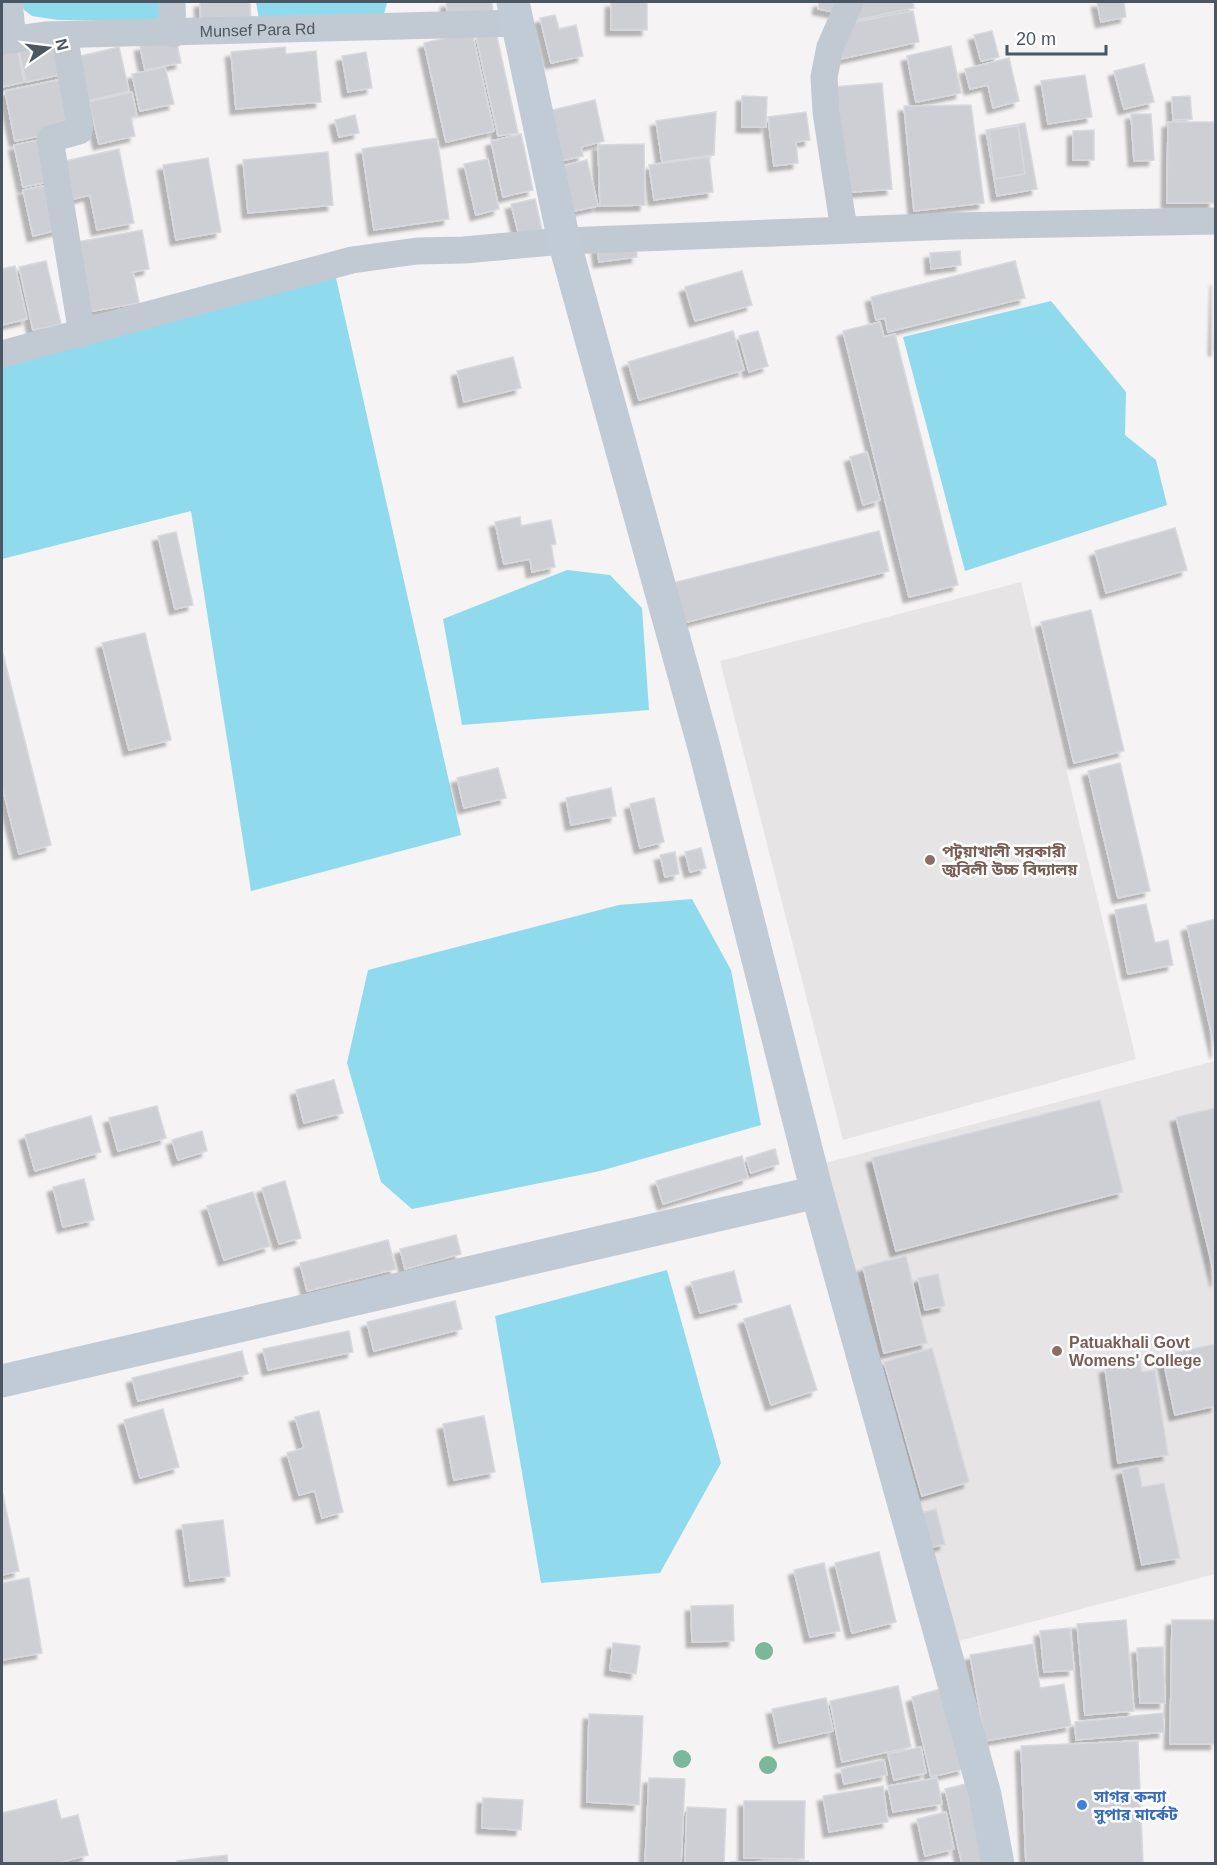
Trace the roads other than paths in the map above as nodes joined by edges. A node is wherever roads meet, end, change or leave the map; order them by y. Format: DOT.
graph roads {
  1 [pos="9,2"];
  2 [pos="172,2"];
  3 [pos="850,2"];
  4 [pos="514,12"];
  5 [pos="173,33"];
  6 [pos="64,35"];
  7 [pos="7,40"];
  8 [pos="1215,221"];
  9 [pos="844,231"];
  10 [pos="564,241"];
  11 [pos="82,334"];
  12 [pos="2,354"];
  13 [pos="817,1192"];
  14 [pos="2,1381"];
  15 [pos="998,1863"];
  1 -- 7 [label="street"];
  2 -- 5 [label="street"];
  3 -- 9 [label="street"];
  4 -- 5 [label="street, Munsef Para Rd"];
  4 -- 10 [label="street"];
  5 -- 6 [label="street, Munsef Para Rd"];
  6 -- 7 [label="street, Munsef Para Rd"];
  6 -- 11 [label="street"];
  8 -- 9 [label="street"];
  9 -- 10 [label="street"];
  10 -- 11 [label="street"];
  10 -- 13 [label="street"];
  11 -- 12 [label="street"];
  13 -- 14 [label="street"];
  13 -- 15 [label="street"];
}
